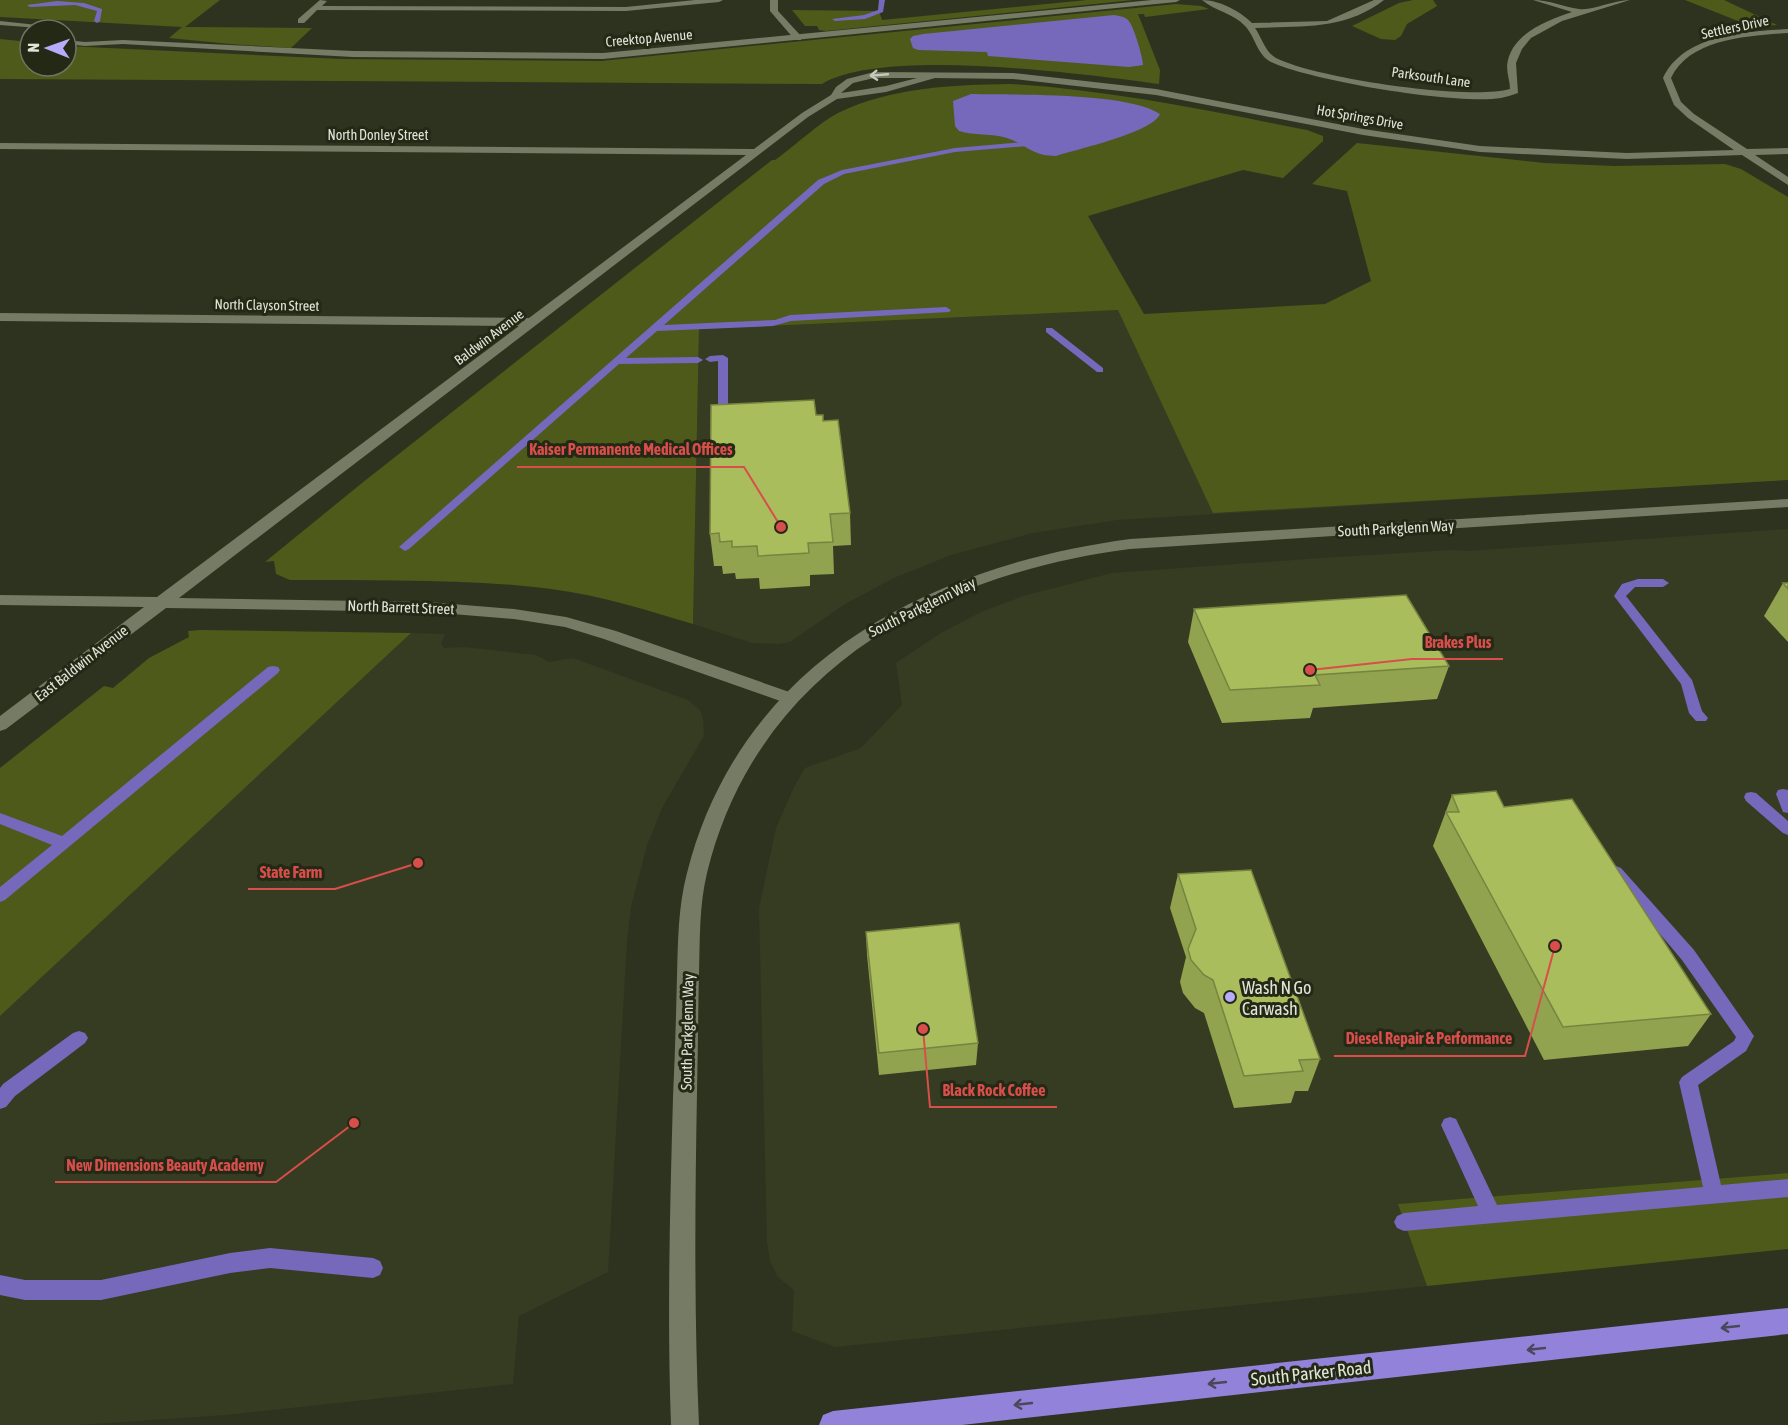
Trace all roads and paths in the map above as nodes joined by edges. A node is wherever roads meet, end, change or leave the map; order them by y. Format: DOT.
graph roads {
  1 [pos="324,0"];
  2 [pos="719,0"];
  3 [pos="774,0"];
  4 [pos="1176,0"];
  5 [pos="1206,0"];
  6 [pos="1380,0"];
  7 [pos="1537,0"];
  8 [pos="1626,0"];
  9 [pos="315,8"];
  10 [pos="1580,12"];
  11 [pos="301,21"];
  12 [pos="0,23"];
  13 [pos="18,25"];
  14 [pos="1250,26"];
  15 [pos="1788,31"];
  16 [pos="100,34"];
  17 [pos="798,38"];
  18 [pos="123,42"];
  19 [pos="78,43"];
  20 [pos="931,77"];
  21 [pos="834,97"];
  22 [pos="0,146"];
  23 [pos="1788,151"];
  24 [pos="756,152"];
  25 [pos="1743,152"];
  26 [pos="1788,182"];
  27 [pos="0,317"];
  28 [pos="533,322"];
  29 [pos="1788,503"];
  30 [pos="0,600"];
  31 [pos="162,601"];
  32 [pos="789,698"];
  33 [pos="0,725"];
  34 [pos="1788,1321"];
  35 [pos="685,1425"];
  36 [pos="833,1425"];
  1 -- 9 [label="street"];
  2 -- 9 [label="street"];
  3 -- 17 [label="street"];
  4 -- 17 [label="street, Creektop Avenue"];
  5 -- 14 [label="street, Parksouth Lane"];
  6 -- 14 [label="street"];
  7 -- 10 [label="street"];
  8 -- 10 [label="street, Parksouth Lane"];
  9 -- 11 [label="street"];
  10 -- 14 [label="street, Parksouth Lane"];
  12 -- 13 [label="street"];
  15 -- 25 [label="street, Settlers Drive"];
  16 -- 18 [label="street, Creektop Avenue"];
  17 -- 18 [label="street, Creektop Avenue"];
  18 -- 19 [label="street, Creektop Avenue"];
  20 -- 21 [label="street, Hot Springs Drive"];
  20 -- 21 [label="street, Hot Springs Drive, one-way"];
  20 -- 25 [label="street, Hot Springs Drive"];
  21 -- 24 [label="street, Baldwin Avenue"];
  22 -- 24 [label="street, North Donley Street"];
  23 -- 25 [label="street, Hot Springs Drive"];
  24 -- 28 [label="street, Baldwin Avenue"];
  25 -- 26 [label="street"];
  27 -- 28 [label="street, North Clayson Street"];
  28 -- 31 [label="street, Baldwin Avenue"];
  29 -- 32 [label="street, South Parkglenn Way"];
  30 -- 31 [label="street, North Barrett Street"];
  31 -- 32 [label="street, North Barrett Street"];
  31 -- 33 [label="street, East Baldwin Avenue"];
  32 -- 35 [label="street, South Parkglenn Way"];
  34 -- 36 [label="highway, South Parker Road, one-way"];
}
